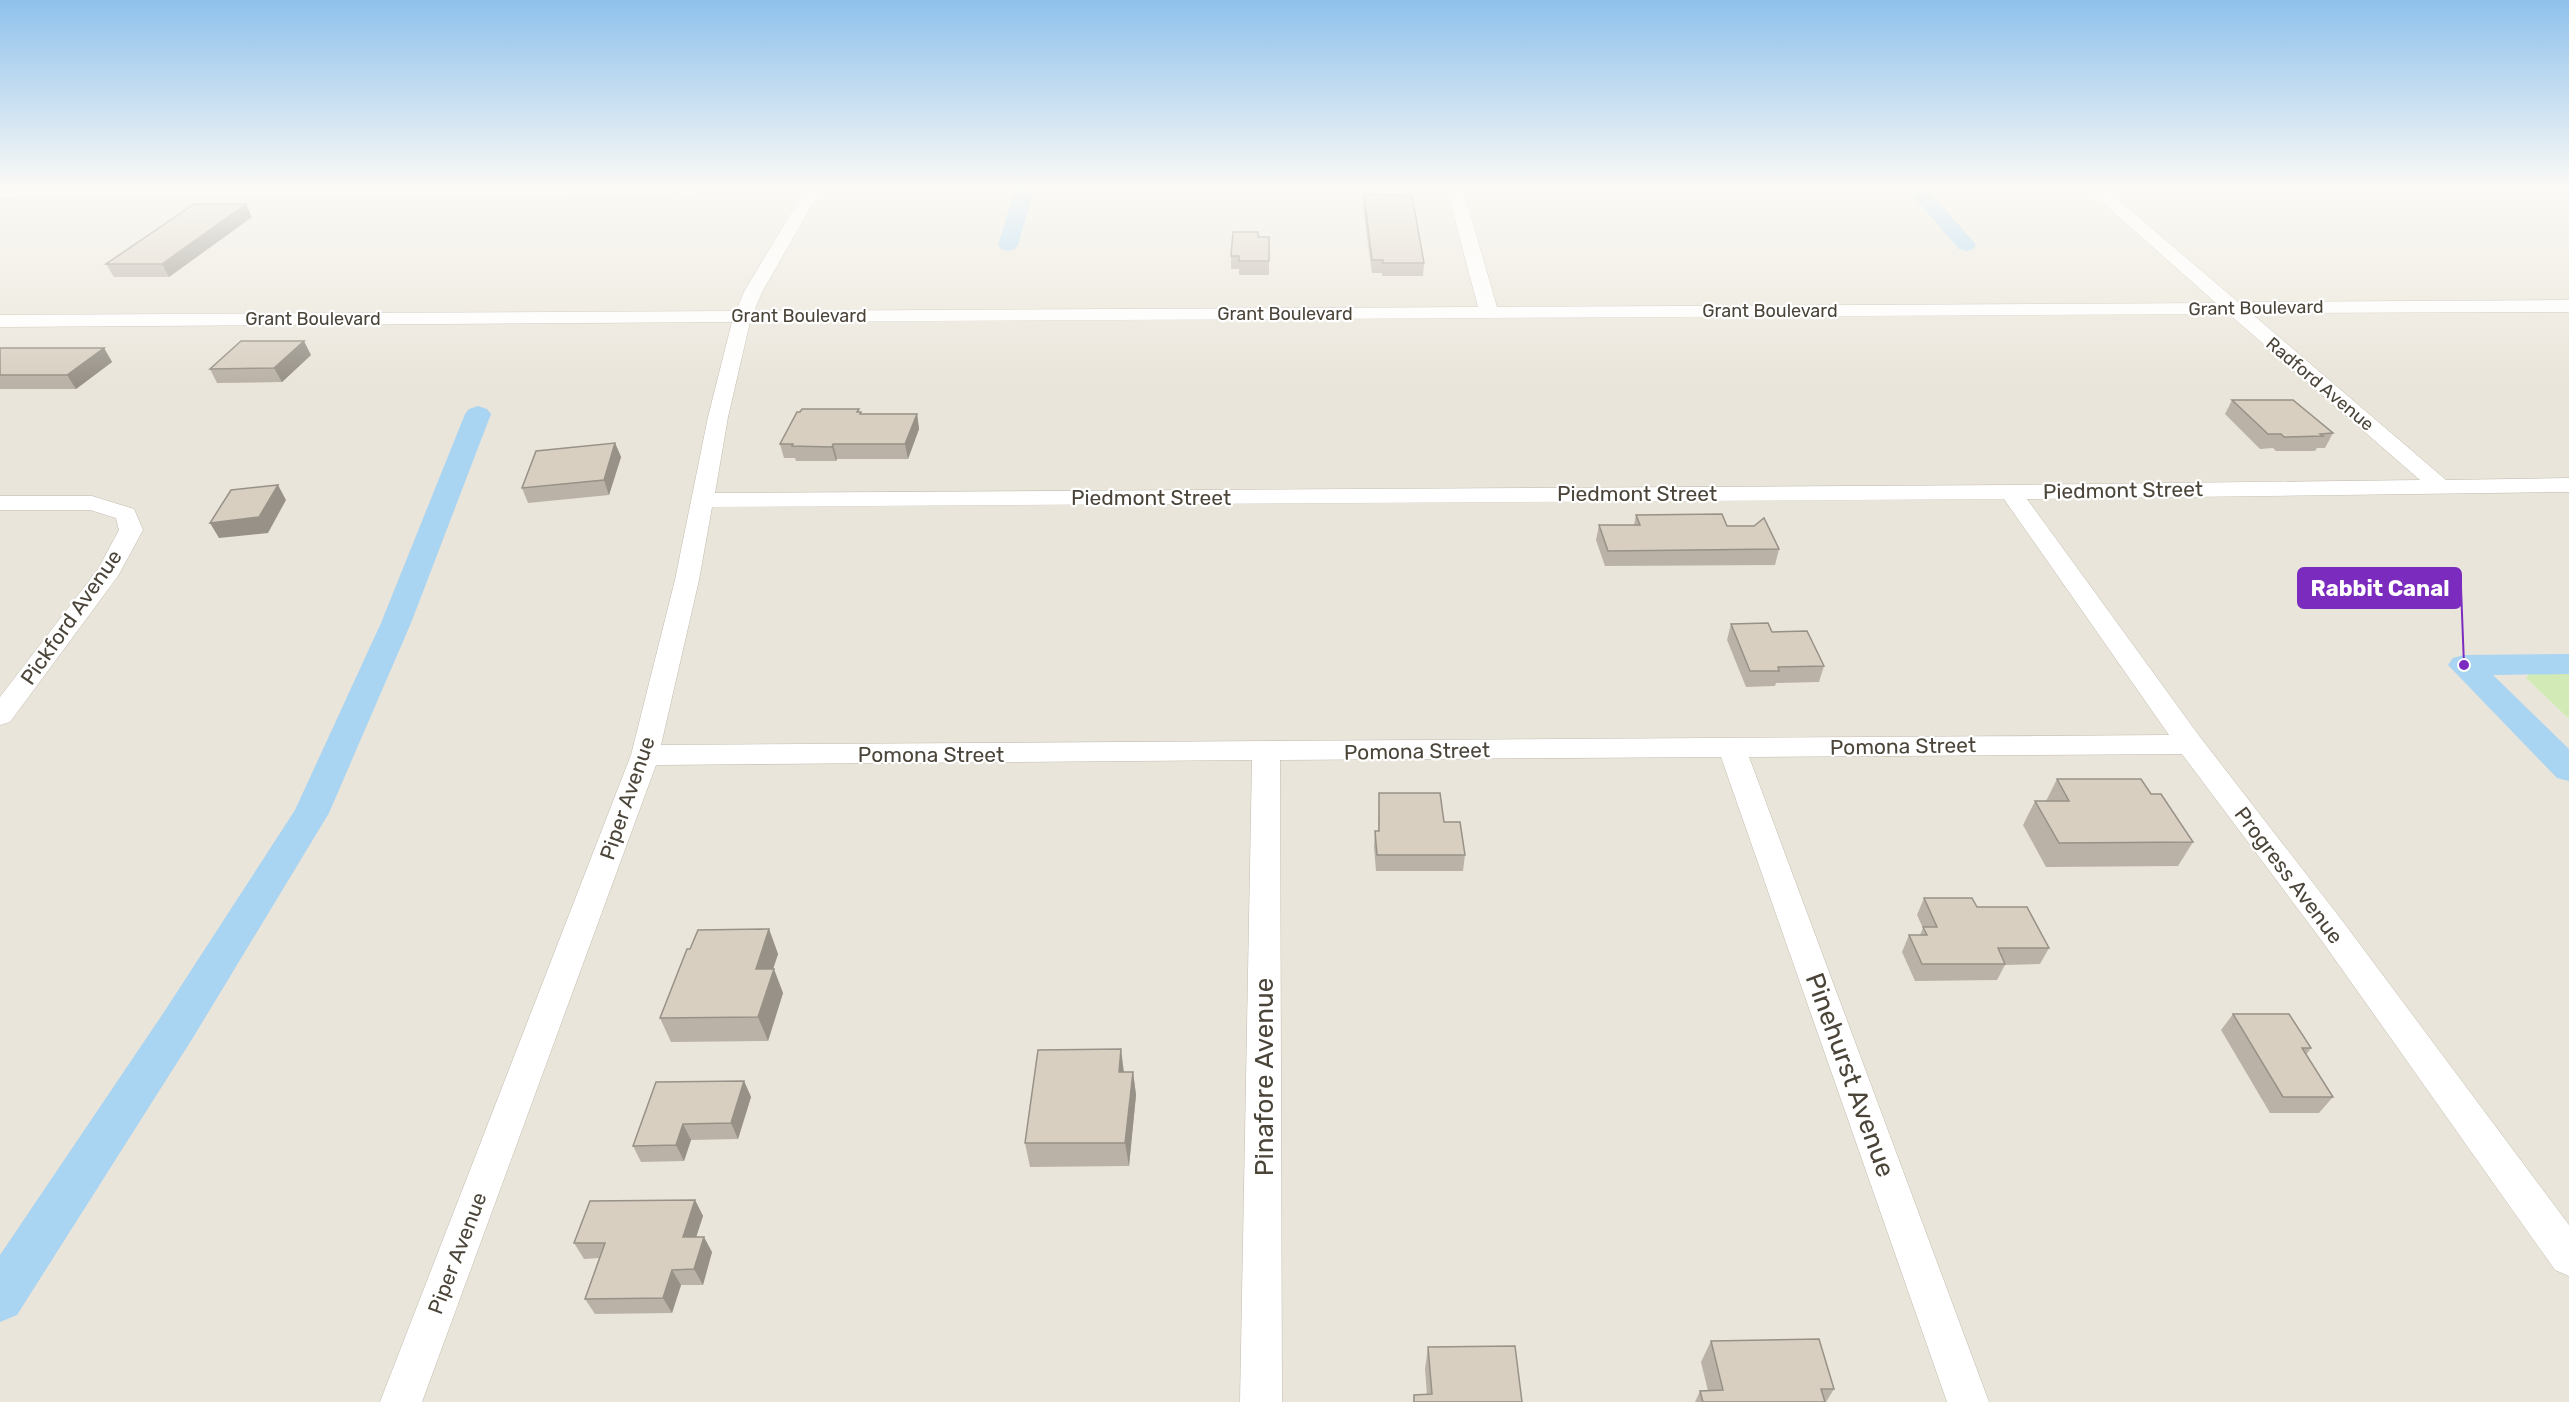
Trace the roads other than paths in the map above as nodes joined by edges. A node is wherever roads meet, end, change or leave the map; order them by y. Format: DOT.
graph roads {
  1 [pos="777,251"];
  2 [pos="1472,251"];
  3 [pos="2167,251"];
  4 [pos="2569,306"];
  5 [pos="2231,308"];
  6 [pos="1489,312"];
  7 [pos="743,316"];
  8 [pos="0,321"];
  9 [pos="2440,486"];
  10 [pos="2569,486"];
  11 [pos="2011,492"];
  12 [pos="704,500"];
  13 [pos="0,503"];
  14 [pos="0,716"];
  15 [pos="2190,744"];
  16 [pos="1732,748"];
  17 [pos="1266,752"];
  18 [pos="645,755"];
  19 [pos="2569,1257"];
  20 [pos="401,1402"];
  21 [pos="1261,1402"];
  22 [pos="1968,1402"];
  1 -- 7 [label="street, Piper Avenue"];
  2 -- 6 [label="street"];
  3 -- 5 [label="street, Radford Avenue"];
  4 -- 5 [label="street, Grant Boulevard"];
  5 -- 6 [label="street, Grant Boulevard"];
  5 -- 9 [label="street, Radford Avenue"];
  6 -- 7 [label="street, Grant Boulevard"];
  7 -- 8 [label="street, Grant Boulevard"];
  7 -- 12 [label="street, Piper Avenue"];
  9 -- 10 [label="street, Piedmont Street"];
  9 -- 11 [label="street, Piedmont Street"];
  11 -- 12 [label="street, Piedmont Street"];
  11 -- 15 [label="street, Progress Avenue"];
  12 -- 18 [label="street, Piper Avenue"];
  13 -- 14 [label="street, Pickford Avenue"];
  15 -- 16 [label="street, Pomona Street"];
  15 -- 19 [label="street, Progress Avenue"];
  16 -- 17 [label="street, Pomona Street"];
  16 -- 22 [label="street, Pinehurst Avenue"];
  17 -- 18 [label="street, Pomona Street"];
  17 -- 21 [label="street, Pinafore Avenue"];
  18 -- 20 [label="street, Piper Avenue"];
}
